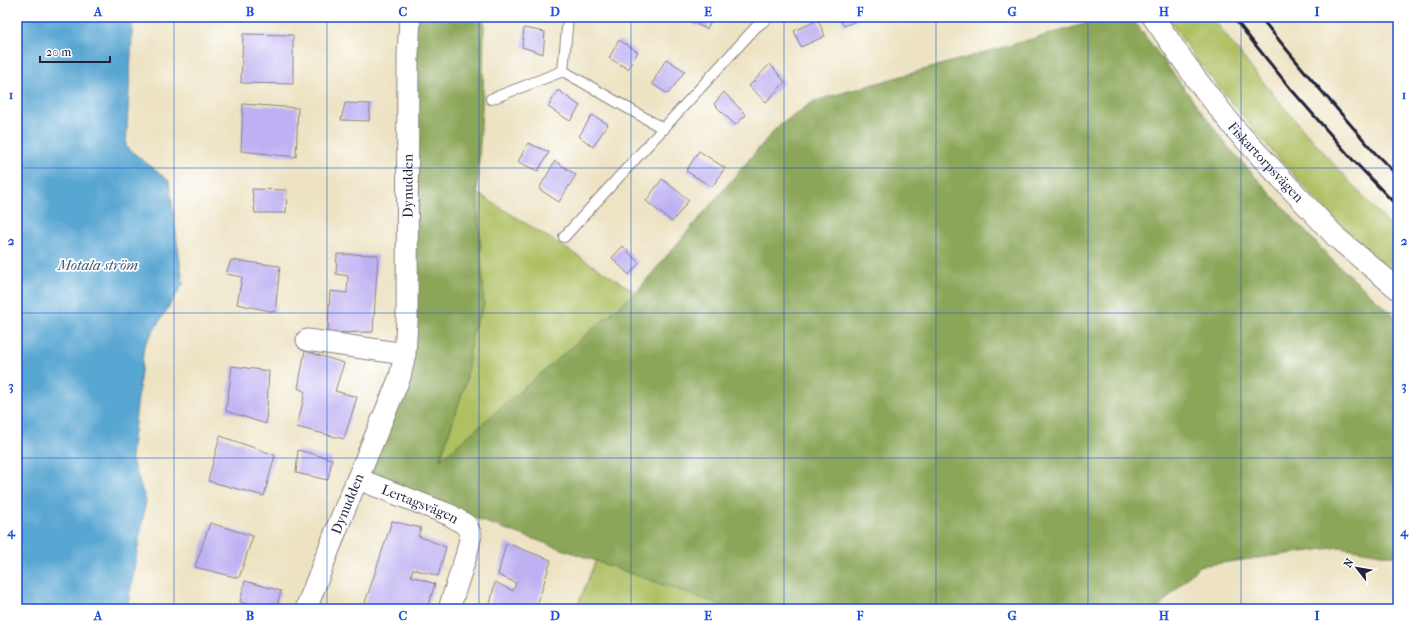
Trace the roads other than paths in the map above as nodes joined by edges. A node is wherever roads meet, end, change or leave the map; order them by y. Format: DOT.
graph roads {
  1 [pos="410,17"];
  2 [pos="568,17"];
  3 [pos="769,17"];
  4 [pos="1153,17"];
  5 [pos="563,71"];
  6 [pos="491,99"];
  7 [pos="664,129"];
  8 [pos="564,237"];
  9 [pos="1398,289"];
  10 [pos="307,340"];
  11 [pos="405,354"];
  12 [pos="358,479"];
  13 [pos="306,609"];
  14 [pos="449,609"];
  1 -- 11 [label="street, Dynudden"];
  2 -- 5 [label="lane"];
  3 -- 7 [label="lane"];
  4 -- 9 [label="street, Fiskartorpsvägen"];
  5 -- 6 [label="lane"];
  5 -- 7 [label="lane"];
  7 -- 8 [label="lane"];
  10 -- 11 [label="street"];
  11 -- 12 [label="street, Dynudden"];
  12 -- 13 [label="street, Dynudden"];
  12 -- 14 [label="street, Lertagsvägen"];
}
